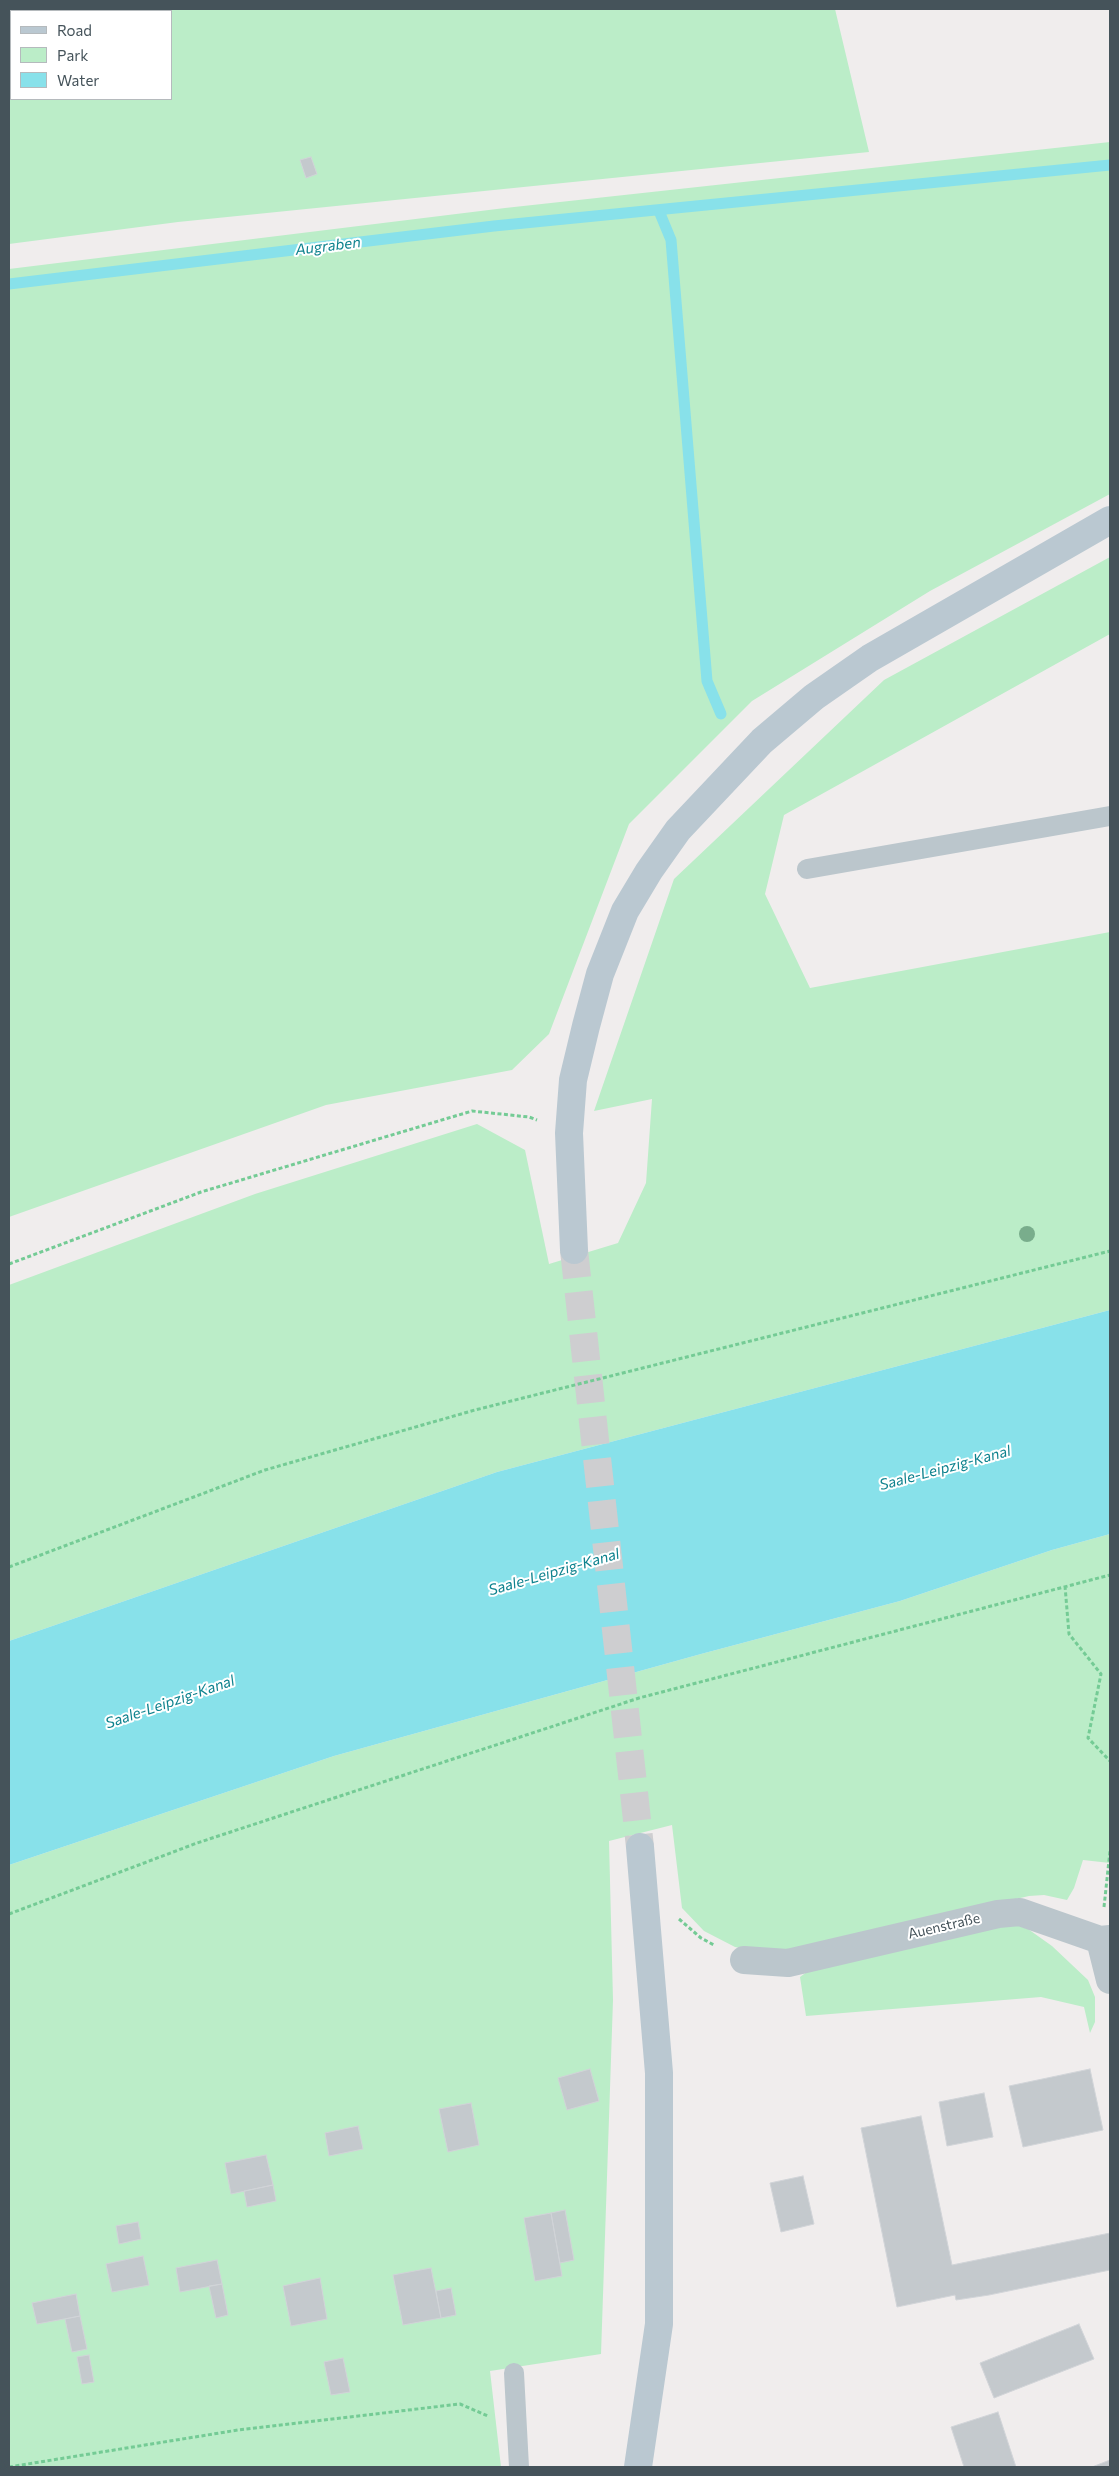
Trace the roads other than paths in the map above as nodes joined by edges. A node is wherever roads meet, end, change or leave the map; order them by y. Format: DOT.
graph roads {
  1 [pos="1110,520"];
  2 [pos="1110,816"];
  3 [pos="807,869"];
  4 [pos="574,1250"];
  5 [pos="640,1847"];
  6 [pos="1105,1939"];
  7 [pos="744,1960"];
  8 [pos="1110,1980"];
  9 [pos="514,2373"];
  10 [pos="519,2467"];
  11 [pos="638,2467"];
  1 -- 4 [label="street"];
  2 -- 3 [label="lane"];
  5 -- 11 [label="street"];
  6 -- 7 [label="street, Auenstraße"];
  6 -- 8 [label="street"];
  9 -- 10 [label="lane"];
}
